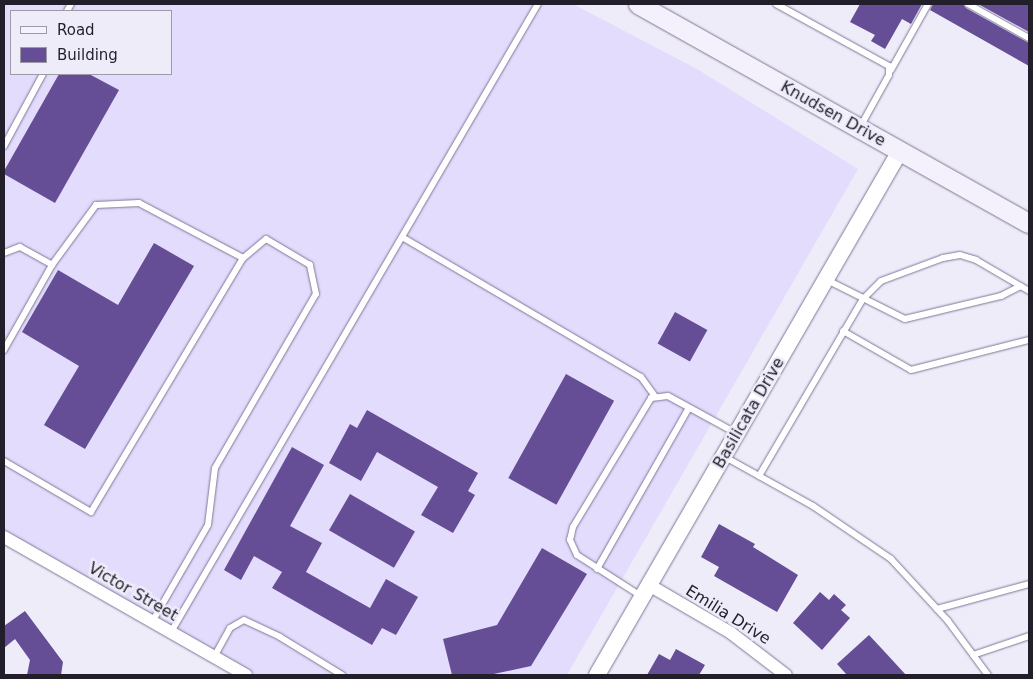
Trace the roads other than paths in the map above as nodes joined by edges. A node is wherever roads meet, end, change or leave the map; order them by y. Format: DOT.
graph roads {
  1 [pos="538,4"];
  2 [pos="638,4"];
  3 [pos="776,4"];
  4 [pos="928,4"];
  5 [pos="968,4"];
  6 [pos="1029,38"];
  7 [pos="891,70"];
  8 [pos="42,75"];
  9 [pos="859,128"];
  10 [pos="4,146"];
  11 [pos="900,151"];
  12 [pos="1029,224"];
  13 [pos="402,237"];
  14 [pos="4,252"];
  15 [pos="243,258"];
  16 [pos="52,265"];
  17 [pos="826,279"];
  18 [pos="1020,286"];
  19 [pos="1029,290"];
  20 [pos="864,299"];
  21 [pos="843,331"];
  22 [pos="1029,340"];
  23 [pos="4,350"];
  24 [pos="656,396"];
  25 [pos="689,408"];
  26 [pos="737,434"];
  27 [pos="724,456"];
  28 [pos="4,461"];
  29 [pos="759,476"];
  30 [pos="4,537"];
  31 [pos="597,568"];
  32 [pos="1029,584"];
  33 [pos="646,591"];
  34 [pos="937,609"];
  35 [pos="152,622"];
  36 [pos="170,632"];
  37 [pos="1029,636"];
  38 [pos="973,655"];
  39 [pos="214,657"];
  40 [pos="246,675"];
  41 [pos="342,675"];
  42 [pos="597,675"];
  43 [pos="786,675"];
  44 [pos="988,675"];
  1 -- 13 [label="lane"];
  2 -- 9 [label="main road, Knudsen Drive"];
  3 -- 7 [label="lane"];
  4 -- 7 [label="lane"];
  5 -- 6 [label="lane"];
  7 -- 9 [label="lane"];
  8 -- 10 [label="lane"];
  9 -- 11 [label="main road, Knudsen Drive"];
  11 -- 12 [label="main road, Knudsen Drive"];
  11 -- 17 [label="street, Basilicata Drive"];
  13 -- 24 [label="lane"];
  13 -- 36 [label="lane"];
  14 -- 16 [label="lane"];
  15 -- 16 [label="lane"];
  15 -- 28 [label="lane"];
  15 -- 35 [label="lane"];
  16 -- 23 [label="lane"];
  17 -- 20 [label="lane"];
  17 -- 26 [label="street, Basilicata Drive"];
  18 -- 19 [label="lane"];
  18 -- 20 [label="lane"];
  18 -- 20 [label="lane"];
  20 -- 21 [label="lane"];
  21 -- 22 [label="lane"];
  21 -- 29 [label="lane"];
  24 -- 25 [label="lane"];
  24 -- 31 [label="lane"];
  25 -- 26 [label="lane"];
  25 -- 31 [label="lane"];
  26 -- 27 [label="street, Basilicata Drive"];
  27 -- 29 [label="lane"];
  27 -- 33 [label="street, Basilicata Drive"];
  29 -- 34 [label="lane"];
  30 -- 35 [label="street, Victor Street"];
  31 -- 33 [label="lane"];
  32 -- 34 [label="lane"];
  33 -- 42 [label="street, Basilicata Drive"];
  33 -- 43 [label="street, Emilia Drive"];
  34 -- 38 [label="lane"];
  35 -- 36 [label="street, Victor Street"];
  36 -- 39 [label="street, Victor Street"];
  37 -- 38 [label="lane"];
  38 -- 44 [label="lane"];
  39 -- 40 [label="street, Victor Street"];
  39 -- 41 [label="lane"];
}
